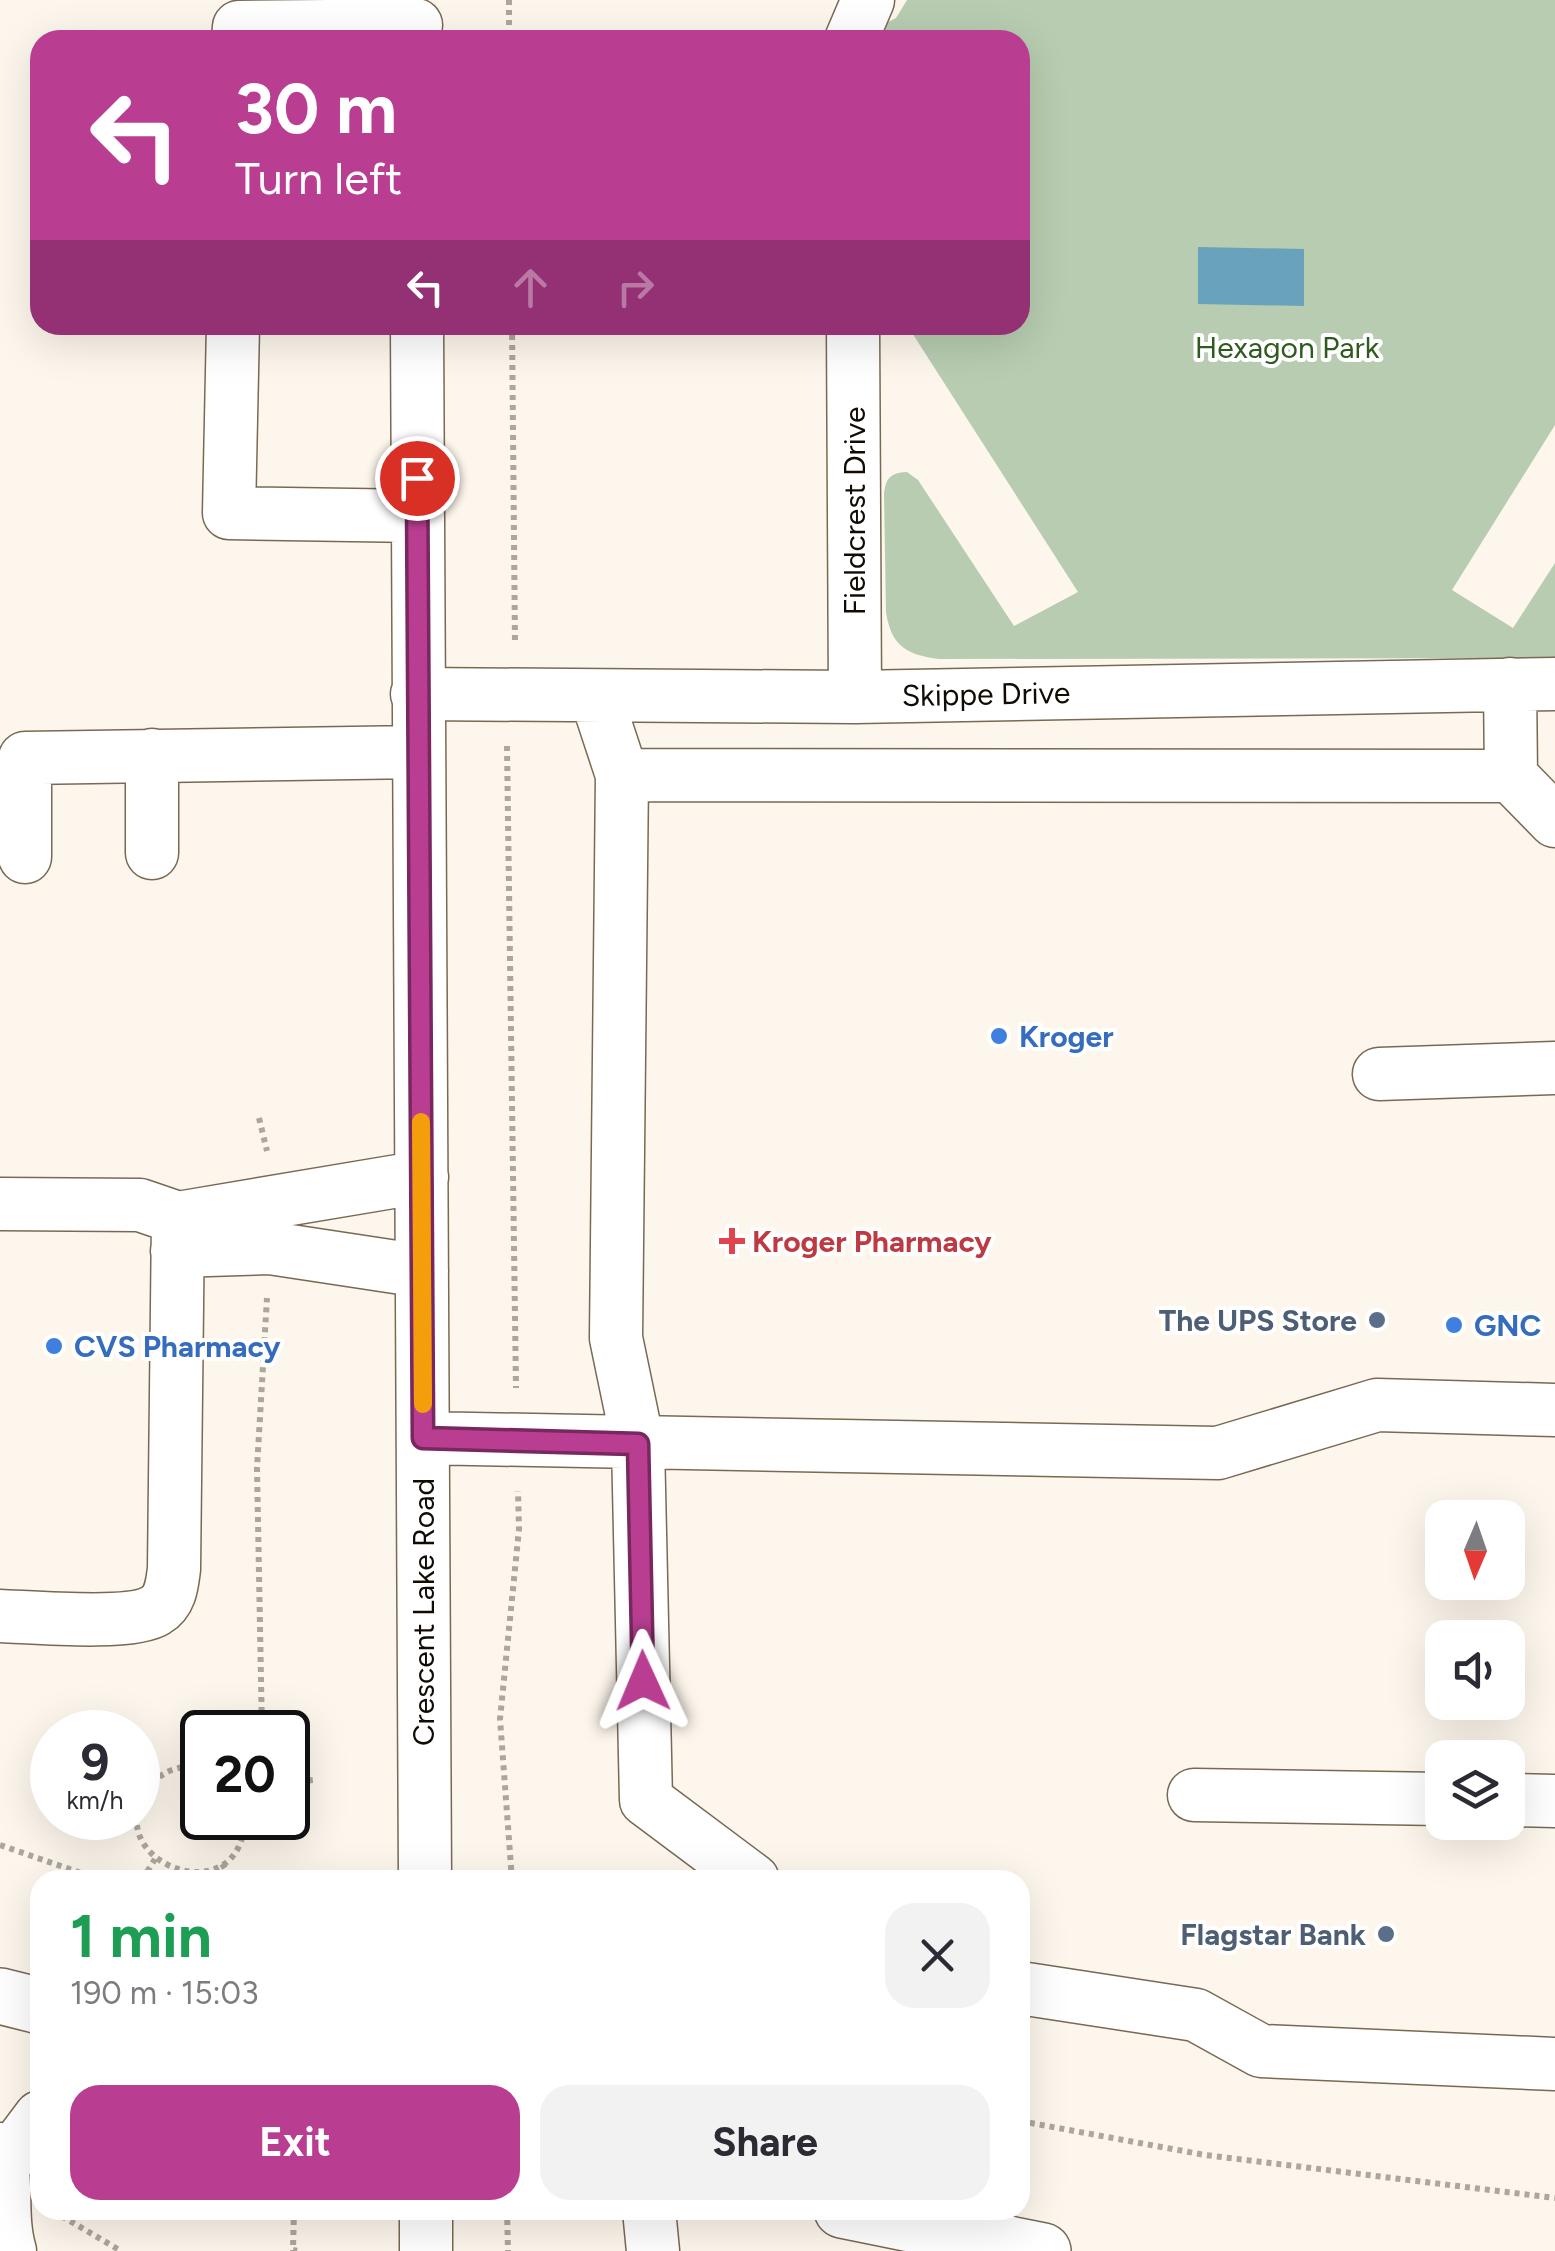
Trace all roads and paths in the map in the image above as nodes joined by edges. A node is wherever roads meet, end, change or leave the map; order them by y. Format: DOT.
graph roads {
  1 [pos="509,0"];
  2 [pos="868,0"];
  3 [pos="416,22"];
  4 [pos="238,30"];
  5 [pos="509,30"];
  6 [pos="855,30"];
  7 [pos="232,335"];
  8 [pos="417,335"];
  9 [pos="512,335"];
  10 [pos="853,335"];
  11 [pos="417,516"];
  12 [pos="1532,684"];
  13 [pos="417,694"];
  14 [pos="512,695"];
  15 [pos="596,696"];
  16 [pos="855,697"];
  17 [pos="418,752"];
  18 [pos="152,755"];
  19 [pos="622,775"];
  20 [pos="1511,776"];
  21 [pos="1555,822"];
  22 [pos="152,853"];
  23 [pos="25,857"];
  24 [pos="1555,1068"];
  25 [pos="1379,1074"];
  26 [pos="259,1118"];
  27 [pos="422,1177"];
  28 [pos="0,1204"];
  29 [pos="272,1224"];
  30 [pos="178,1234"];
  31 [pos="422,1270"];
  32 [pos="1555,1410"];
  33 [pos="423,1438"];
  34 [pos="517,1440"];
  35 [pos="638,1444"];
  36 [pos="0,1616"];
  37 [pos="262,1710"];
  38 [pos="180,1769"];
  39 [pos="310,1780"];
  40 [pos="313,1780"];
  41 [pos="1194,1794"];
  42 [pos="1425,1799"];
  43 [pos="1525,1801"];
  44 [pos="1555,1802"];
  45 [pos="241,1840"];
  46 [pos="0,1845"];
  47 [pos="155,1859"];
  48 [pos="222,1864"];
  49 [pos="71,1870"];
  50 [pos="148,1870"];
  51 [pos="171,1870"];
  52 [pos="210,1870"];
  53 [pos="226,1870"];
  54 [pos="425,1870"];
  55 [pos="511,1870"];
  56 [pos="740,1870"];
  57 [pos="1030,1990"];
  58 [pos="0,1996"];
  59 [pos="30,2004"];
  60 [pos="1555,2064"];
  61 [pos="1030,2123"];
  62 [pos="30,2128"];
  63 [pos="2,2157"];
  64 [pos="1555,2198"];
  65 [pos="69,2220"];
  66 [pos="294,2220"];
  67 [pos="426,2220"];
  68 [pos="507,2220"];
  69 [pos="651,2220"];
  70 [pos="868,2227"];
  71 [pos="5,2238"];
  72 [pos="121,2251"];
  73 [pos="294,2251"];
  74 [pos="426,2251"];
  75 [pos="508,2251"];
  76 [pos="653,2251"];
  77 [pos="1043,2251"];
  1 -- 5 [label="path"];
  2 -- 6 [label="street"];
  3 -- 4 [label="street"];
  7 -- 11 [label="street"];
  8 -- 11 [label="street, Crescent Lake Road"];
  9 -- 14 [label="path"];
  10 -- 16 [label="street, Fieldcrest Drive"];
  11 -- 13 [label="street, Crescent Lake Road"];
  12 -- 16 [label="street, Skippe Drive"];
  12 -- 20 [label="street"];
  13 -- 14 [label="street, Skippe Drive"];
  13 -- 17 [label="street, Crescent Lake Road"];
  14 -- 15 [label="street, Skippe Drive"];
  14 -- 34 [label="path"];
  15 -- 16 [label="street, Skippe Drive"];
  15 -- 19 [label="street"];
  17 -- 18 [label="street"];
  17 -- 27 [label="street, Crescent Lake Road"];
  18 -- 22 [label="street"];
  18 -- 23 [label="street"];
  19 -- 20 [label="street"];
  19 -- 35 [label="street"];
  20 -- 21 [label="street"];
  24 -- 25 [label="street"];
  26 -- 29 [label="path"];
  27 -- 29 [label="street"];
  27 -- 31 [label="street, Crescent Lake Road"];
  28 -- 30 [label="street"];
  29 -- 30 [label="street"];
  29 -- 31 [label="street"];
  29 -- 37 [label="path"];
  30 -- 36 [label="street"];
  31 -- 33 [label="street, Crescent Lake Road"];
  32 -- 35 [label="street"];
  33 -- 34 [label="street"];
  33 -- 54 [label="street, Crescent Lake Road"];
  34 -- 35 [label="street"];
  34 -- 55 [label="path"];
  35 -- 56 [label="street"];
  38 -- 47 [label="path"];
  39 -- 40 [label="path"];
  41 -- 42 [label="street"];
  43 -- 44 [label="street"];
  45 -- 48 [label="path"];
  46 -- 49 [label="path"];
  47 -- 50 [label="path"];
  47 -- 51 [label="path"];
  48 -- 52 [label="path"];
  48 -- 53 [label="path"];
  57 -- 60 [label="street"];
  58 -- 59 [label="highway"];
  61 -- 64 [label="path"];
  62 -- 63 [label="street"];
  63 -- 71 [label="street"];
  65 -- 72 [label="path"];
  66 -- 73 [label="path"];
  67 -- 74 [label="street"];
  68 -- 75 [label="path"];
  69 -- 76 [label="street"];
  70 -- 77 [label="highway"];
}
